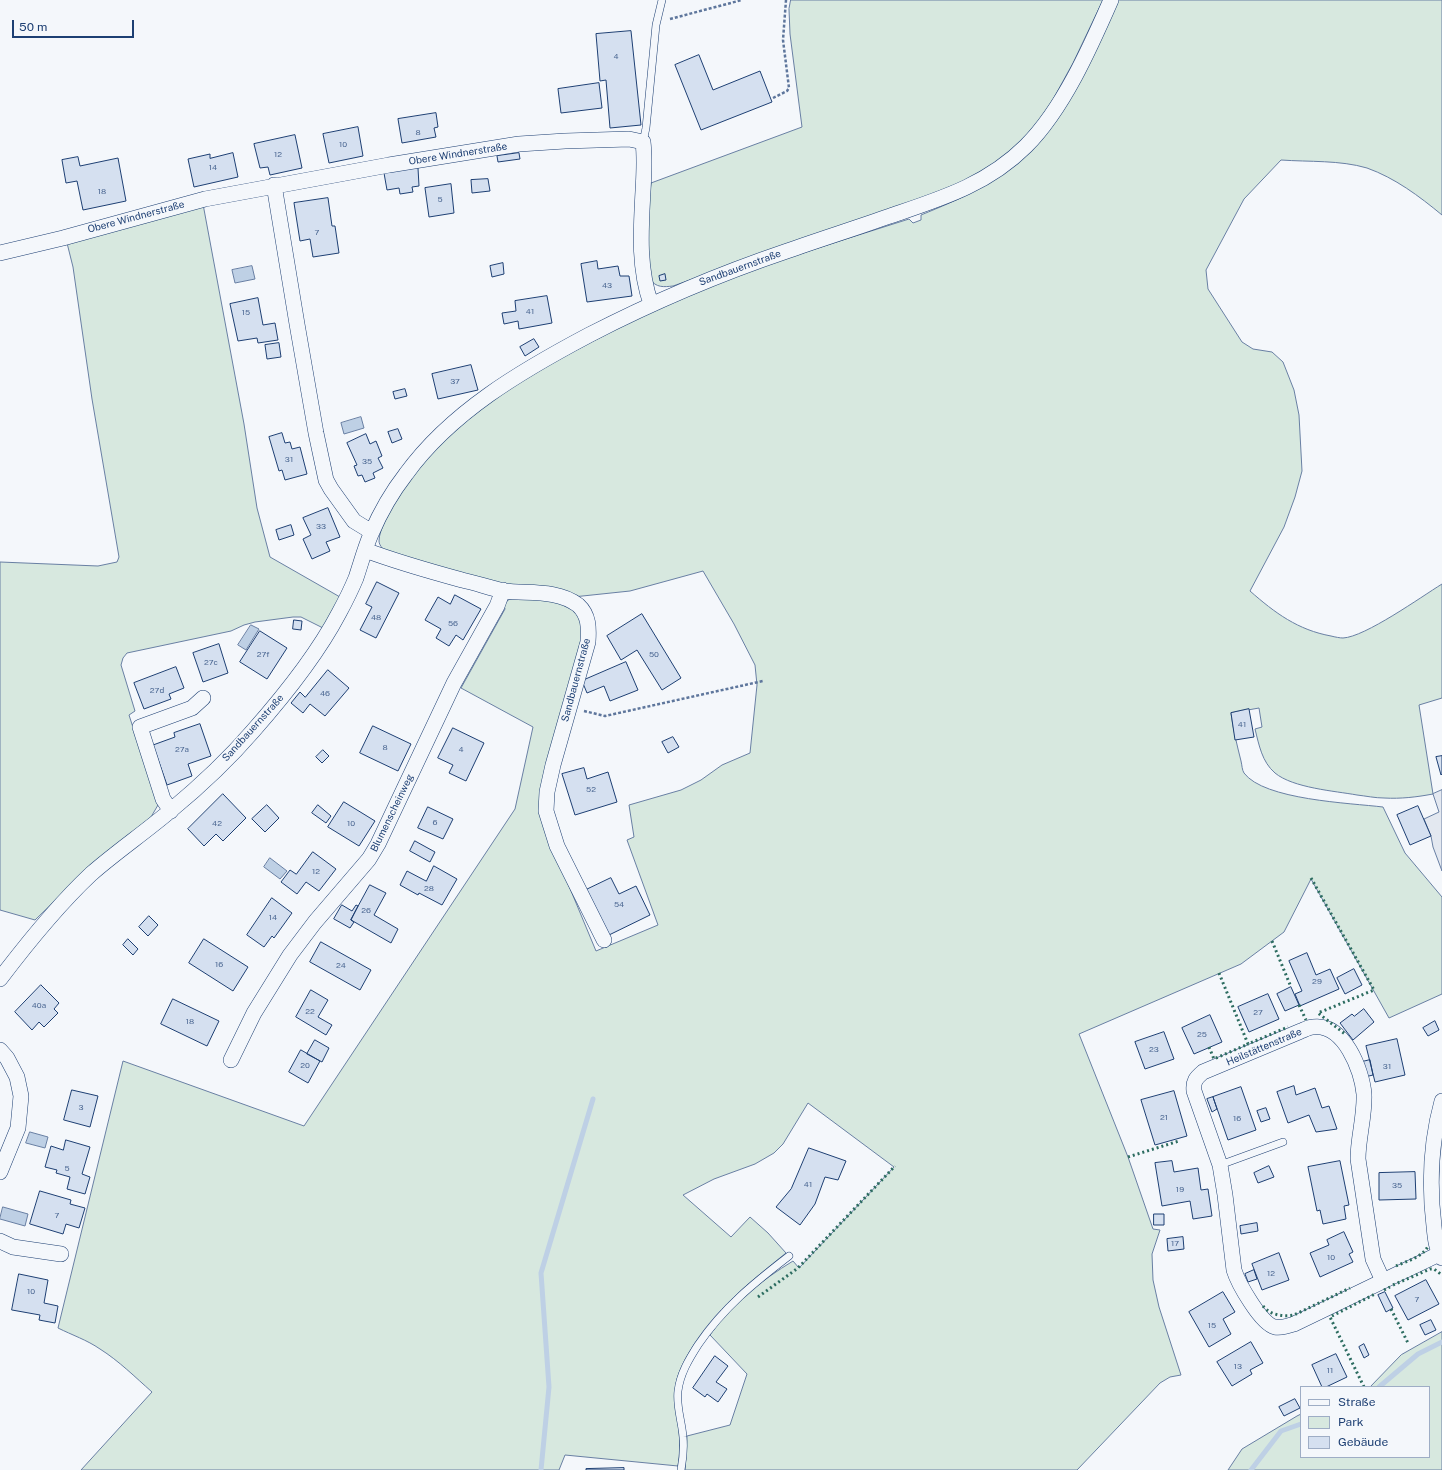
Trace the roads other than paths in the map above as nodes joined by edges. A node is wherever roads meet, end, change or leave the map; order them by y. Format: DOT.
graph roads {
  1 [pos="662,0"];
  2 [pos="1111,0"];
  3 [pos="643,142"];
  4 [pos="274,185"];
  5 [pos="0,253"];
  6 [pos="651,304"];
  7 [pos="372,532"];
  8 [pos="365,550"];
  9 [pos="503,590"];
  10 [pos="203,698"];
  11 [pos="171,811"];
  12 [pos="604,940"];
  13 [pos="0,979"];
  14 [pos="0,1050"];
  15 [pos="231,1060"];
  16 [pos="1442,1101"];
  17 [pos="1283,1142"];
  18 [pos="1220,1165"];
  19 [pos="0,1172"];
  20 [pos="1437,1215"];
  21 [pos="0,1240"];
  22 [pos="61,1254"];
  23 [pos="789,1256"];
  24 [pos="1441,1256"];
  25 [pos="1383,1281"];
  26 [pos="681,1470"];
  1 -- 3 [label="lane"];
  2 -- 6 [label="street, Sandbauernstraße"];
  3 -- 4 [label="street, Obere Windnerstraße"];
  3 -- 6 [label="street"];
  4 -- 5 [label="street, Obere Windnerstraße"];
  4 -- 7 [label="street"];
  6 -- 7 [label="street, Sandbauernstraße"];
  7 -- 8 [label="street, Sandbauernstraße"];
  8 -- 9 [label="street, Sandbauernstraße"];
  8 -- 11 [label="street, Sandbauernstraße"];
  9 -- 12 [label="street, Sandbauernstraße"];
  9 -- 15 [label="street, Blumenscheinweg"];
  10 -- 11 [label="street"];
  11 -- 13 [label="street, Sandbauernstraße"];
  14 -- 19 [label="street"];
  16 -- 20 [label="street, Heilstättenstraße"];
  17 -- 18 [label="lane"];
  18 -- 25 [label="street, Heilstättenstraße"];
  18 -- 25 [label="street, Heilstättenstraße"];
  20 -- 24 [label="street, Heilstättenstraße"];
  21 -- 22 [label="street"];
  23 -- 26 [label="lane"];
  24 -- 25 [label="street, Heilstättenstraße"];
}
